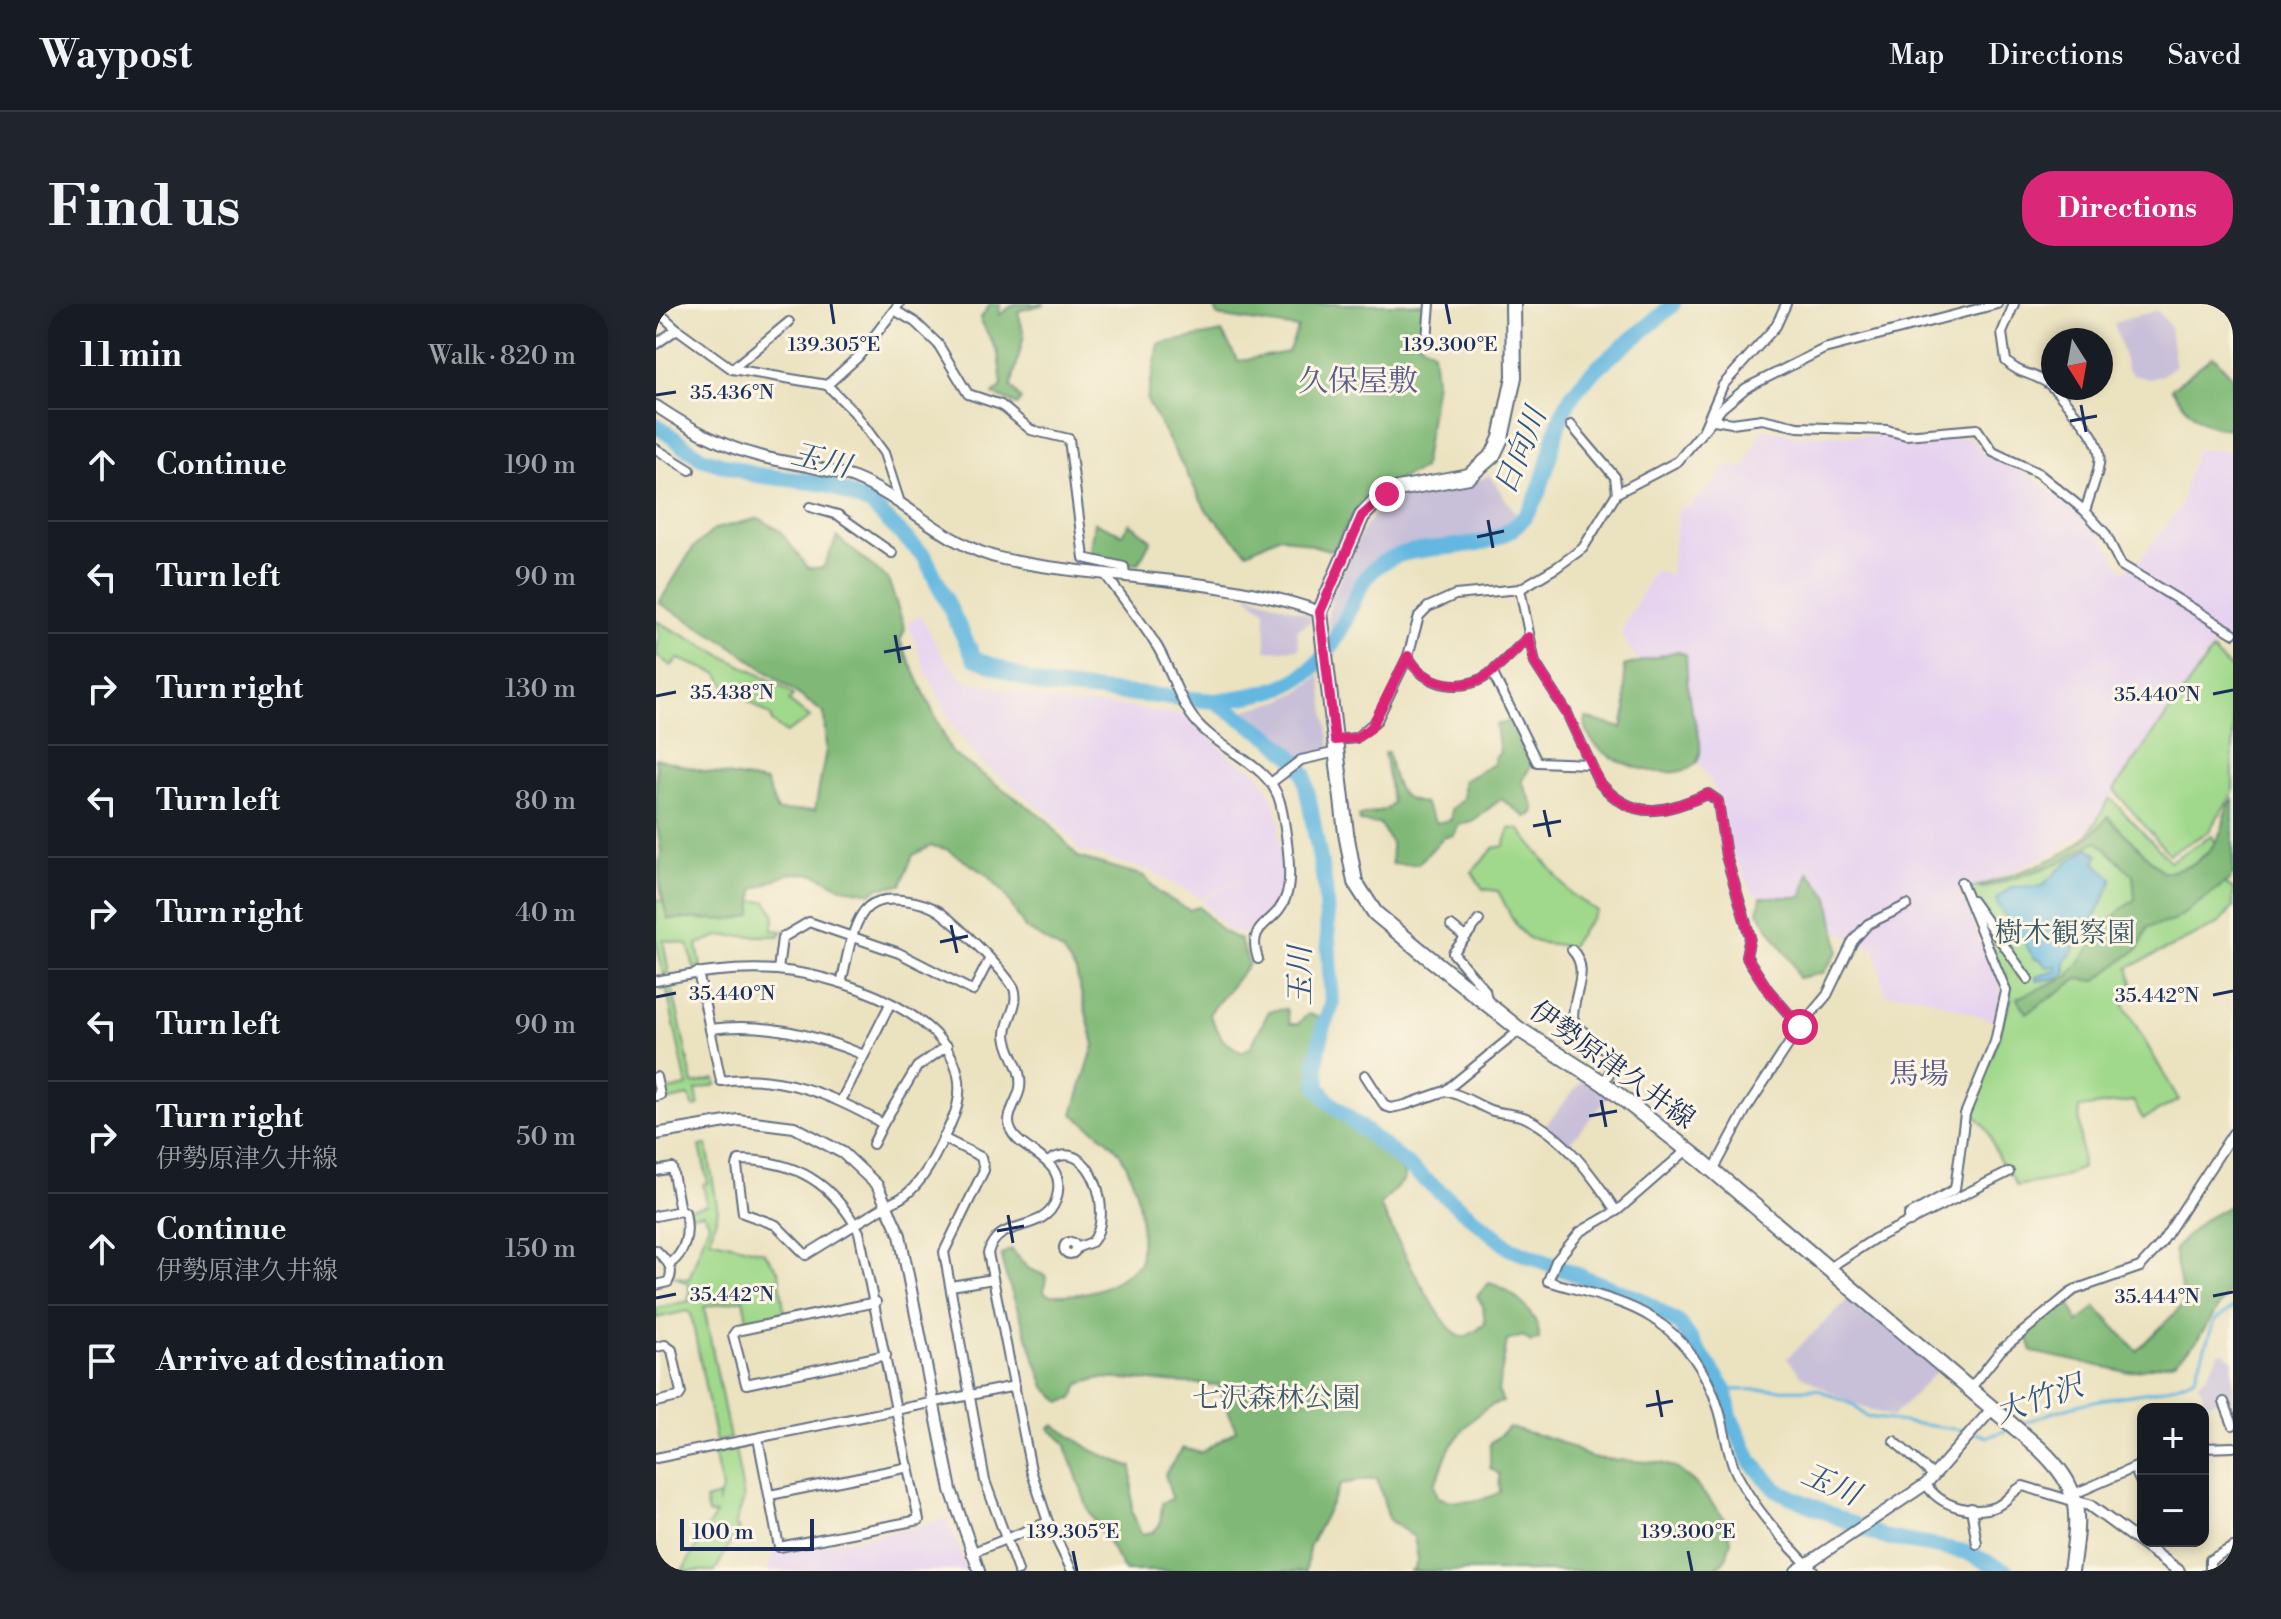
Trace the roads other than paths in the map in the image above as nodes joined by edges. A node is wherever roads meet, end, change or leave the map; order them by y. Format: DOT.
graph roads {
  1 [pos="1430,304"];
  2 [pos="1513,304"];
  3 [pos="1786,304"];
  4 [pos="1997,304"];
  5 [pos="2014,304"];
  6 [pos="898,307"];
  7 [pos="656,310"];
  8 [pos="789,322"];
  9 [pos="677,329"];
  10 [pos="1427,339"];
  11 [pos="656,344"];
  12 [pos="732,369"];
  13 [pos="827,385"];
  14 [pos="656,406"];
  15 [pos="1714,420"];
  16 [pos="1571,425"];
  17 [pos="1704,433"];
  18 [pos="656,449"];
  19 [pos="690,470"];
  20 [pos="1617,493"];
  21 [pos="810,507"];
  22 [pos="900,507"];
  23 [pos="2085,511"];
  24 [pos="892,553"];
  25 [pos="1104,572"];
  26 [pos="1125,574"];
  27 [pos="1520,589"];
  28 [pos="1320,612"];
  29 [pos="2233,633"];
  30 [pos="1529,637"];
  31 [pos="1408,656"];
  32 [pos="1492,672"];
  33 [pos="1336,746"];
  34 [pos="1590,764"];
  35 [pos="1273,780"];
  36 [pos="1961,882"];
  37 [pos="1967,894"];
  38 [pos="1907,905"];
  39 [pos="1479,920"];
  40 [pos="1451,926"];
  41 [pos="854,936"];
  42 [pos="1465,937"];
  43 [pos="1572,950"];
  44 [pos="1258,959"];
  45 [pos="989,960"];
  46 [pos="778,970"];
  47 [pos="698,972"];
  48 [pos="2028,979"];
  49 [pos="656,981"];
  50 [pos="841,983"];
  51 [pos="890,1004"];
  52 [pos="1488,1006"];
  53 [pos="1800,1027"];
  54 [pos="710,1029"];
  55 [pos="1520,1030"];
  56 [pos="947,1046"];
  57 [pos="864,1055"];
  58 [pos="1365,1075"];
  59 [pos="656,1077"];
  60 [pos="1603,1083"];
  61 [pos="1445,1091"];
  62 [pos="656,1096"];
  63 [pos="841,1101"];
  64 [pos="883,1124"];
  65 [pos="656,1134"];
  66 [pos="2233,1134"];
  67 [pos="943,1138"];
  68 [pos="873,1144"];
  69 [pos="1687,1150"];
  70 [pos="1049,1161"];
  71 [pos="656,1171"];
  72 [pos="1713,1171"];
  73 [pos="2009,1172"];
  74 [pos="888,1205"];
  75 [pos="680,1211"];
  76 [pos="1616,1211"];
  77 [pos="656,1216"];
  78 [pos="1910,1222"];
  79 [pos="855,1225"];
  80 [pos="1061,1243"];
  81 [pos="656,1250"];
  82 [pos="670,1264"];
  83 [pos="1829,1268"];
  84 [pos="993,1279"];
  85 [pos="656,1285"];
  86 [pos="951,1286"];
  87 [pos="876,1302"];
  88 [pos="656,1347"];
  89 [pos="886,1355"];
  90 [pos="1015,1386"];
  91 [pos="1970,1389"];
  92 [pos="968,1395"];
  93 [pos="656,1402"];
  94 [pos="934,1402"];
  95 [pos="2224,1402"];
  96 [pos="898,1409"];
  97 [pos="1992,1409"];
  98 [pos="2233,1425"];
  99 [pos="758,1438"];
  100 [pos="1894,1441"];
  101 [pos="2233,1447"];
  102 [pos="2209,1448"];
  103 [pos="656,1458"];
  104 [pos="909,1467"];
  105 [pos="2137,1467"];
  106 [pos="1930,1480"];
  107 [pos="770,1495"];
  108 [pos="2075,1498"];
  109 [pos="1971,1508"];
  110 [pos="1048,1522"];
  111 [pos="1004,1540"];
  112 [pos="1977,1544"];
  113 [pos="2233,1547"];
  114 [pos="971,1553"];
  115 [pos="1810,1567"];
  116 [pos="2211,1569"];
  117 [pos="979,1571"];
  118 [pos="1018,1571"];
  119 [pos="1072,1571"];
  120 [pos="1796,1571"];
  121 [pos="2071,1571"];
  122 [pos="2179,1571"];
  1 -- 10 [label="street"];
  2 -- 28 [label="main road"];
  3 -- 17 [label="street"];
  4 -- 15 [label="street"];
  5 -- 23 [label="street"];
  6 -- 13 [label="street"];
  6 -- 26 [label="street"];
  7 -- 9 [label="street"];
  8 -- 12 [label="street"];
  9 -- 11 [label="street"];
  9 -- 12 [label="street"];
  12 -- 13 [label="street"];
  13 -- 22 [label="street"];
  14 -- 22 [label="street"];
  15 -- 17 [label="street"];
  15 -- 23 [label="street"];
  16 -- 20 [label="street"];
  17 -- 20 [label="street"];
  18 -- 19 [label="street"];
  20 -- 27 [label="street"];
  21 -- 24 [label="street"];
  22 -- 25 [label="street"];
  23 -- 29 [label="street"];
  25 -- 26 [label="street"];
  25 -- 35 [label="street"];
  26 -- 28 [label="street"];
  27 -- 30 [label="street"];
  27 -- 31 [label="street"];
  28 -- 33 [label="main road, 伊勢原津久井線"];
  30 -- 32 [label="street"];
  30 -- 34 [label="street"];
  31 -- 32 [label="street"];
  31 -- 33 [label="street"];
  32 -- 34 [label="street"];
  33 -- 35 [label="street"];
  33 -- 52 [label="main road, 伊勢原津久井線"];
  34 -- 53 [label="street"];
  35 -- 44 [label="street"];
  36 -- 37 [label="street"];
  37 -- 48 [label="street"];
  37 -- 78 [label="street"];
  38 -- 53 [label="street"];
  39 -- 42 [label="street"];
  40 -- 42 [label="street"];
  41 -- 45 [label="street"];
  41 -- 45 [label="street"];
  41 -- 46 [label="street"];
  41 -- 50 [label="street"];
  42 -- 52 [label="street"];
  43 -- 60 [label="street"];
  45 -- 70 [label="street"];
  46 -- 47 [label="street"];
  46 -- 50 [label="street"];
  47 -- 49 [label="street"];
  47 -- 54 [label="street"];
  50 -- 51 [label="street"];
  51 -- 56 [label="street"];
  51 -- 57 [label="street"];
  52 -- 55 [label="main road, 伊勢原津久井線"];
  53 -- 72 [label="street"];
  54 -- 57 [label="street"];
  54 -- 63 [label="street"];
  55 -- 60 [label="main road, 伊勢原津久井線"];
  55 -- 61 [label="street"];
  56 -- 64 [label="street"];
  56 -- 67 [label="street"];
  57 -- 63 [label="street"];
  58 -- 61 [label="street"];
  59 -- 62 [label="street"];
  60 -- 69 [label="main road, 伊勢原津久井線"];
  61 -- 76 [label="street"];
  63 -- 64 [label="street"];
  64 -- 68 [label="street"];
  65 -- 74 [label="street"];
  66 -- 91 [label="street"];
  67 -- 74 [label="street"];
  67 -- 86 [label="street"];
  69 -- 72 [label="main road, 伊勢原津久井線"];
  69 -- 76 [label="street"];
  70 -- 80 [label="street"];
  70 -- 84 [label="street"];
  71 -- 75 [label="street"];
  72 -- 83 [label="main road, 伊勢原津久井線"];
  73 -- 78 [label="street"];
  74 -- 79 [label="street"];
  74 -- 94 [label="street"];
  75 -- 77 [label="street"];
  75 -- 82 [label="street"];
  76 -- 115 [label="street"];
  78 -- 83 [label="street"];
  79 -- 79 [label="street"];
  79 -- 87 [label="street"];
  81 -- 82 [label="street"];
  82 -- 85 [label="street"];
  83 -- 91 [label="main road, 伊勢原津久井線"];
  84 -- 86 [label="street"];
  84 -- 90 [label="street"];
  86 -- 92 [label="street"];
  87 -- 89 [label="street"];
  87 -- 89 [label="street"];
  88 -- 93 [label="street"];
  89 -- 96 [label="street"];
  90 -- 92 [label="street"];
  90 -- 110 [label="street"];
  91 -- 97 [label="main road, 伊勢原津久井線"];
  92 -- 94 [label="street"];
  92 -- 111 [label="street"];
  94 -- 96 [label="street"];
  94 -- 114 [label="street"];
  95 -- 98 [label="street"];
  96 -- 99 [label="street"];
  96 -- 104 [label="street"];
  97 -- 106 [label="street"];
  97 -- 108 [label="main road, 伊勢原津久井線"];
  99 -- 103 [label="street"];
  99 -- 107 [label="street"];
  100 -- 106 [label="street"];
  101 -- 102 [label="street"];
  104 -- 107 [label="street"];
  104 -- 107 [label="street"];
  105 -- 108 [label="street"];
  106 -- 109 [label="street"];
  106 -- 115 [label="street"];
  108 -- 109 [label="street"];
  108 -- 121 [label="main road"];
  108 -- 122 [label="street"];
  109 -- 112 [label="street"];
  110 -- 111 [label="street"];
  110 -- 119 [label="street"];
  111 -- 114 [label="street"];
  111 -- 118 [label="street"];
  113 -- 116 [label="street"];
  114 -- 117 [label="street"];
  115 -- 120 [label="street"];
}
